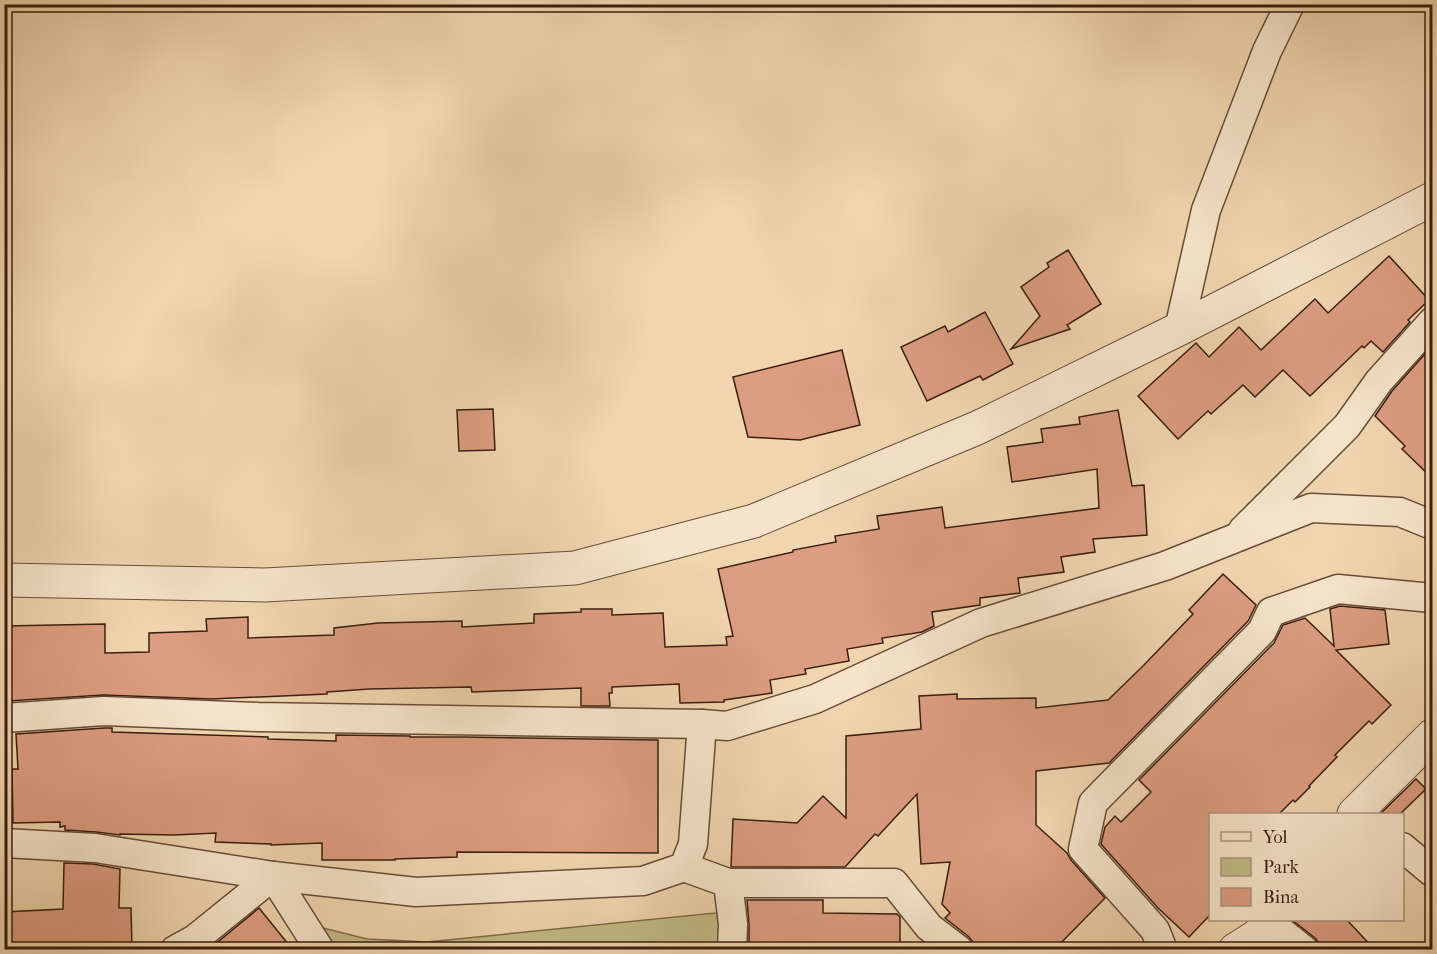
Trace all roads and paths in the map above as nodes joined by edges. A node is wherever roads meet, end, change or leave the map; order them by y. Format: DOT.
graph roads {
  1 [pos="1290,4"];
  2 [pos="1432,199"];
  3 [pos="1432,322"];
  4 [pos="1179,329"];
  5 [pos="1432,525"];
  6 [pos="1236,538"];
  7 [pos="4,580"];
  8 [pos="1432,598"];
  9 [pos="4,718"];
  10 [pos="702,724"];
  11 [pos="1432,736"];
  12 [pos="1359,813"];
  13 [pos="4,843"];
  14 [pos="1404,849"];
  15 [pos="684,867"];
  16 [pos="1432,872"];
  17 [pos="273,876"];
  18 [pos="728,883"];
  19 [pos="1270,921"];
  20 [pos="175,950"];
  21 [pos="320,950"];
  22 [pos="732,950"];
  23 [pos="959,950"];
  24 [pos="1162,950"];
  25 [pos="1235,950"];
  26 [pos="1304,950"];
  1 -- 4 [label="street"];
  2 -- 4 [label="street"];
  3 -- 6 [label="street"];
  4 -- 7 [label="street"];
  5 -- 6 [label="street"];
  6 -- 10 [label="street"];
  8 -- 24 [label="street"];
  9 -- 10 [label="street"];
  10 -- 15 [label="street"];
  11 -- 12 [label="street"];
  13 -- 17 [label="street"];
  14 -- 16 [label="street"];
  15 -- 17 [label="street"];
  15 -- 18 [label="street"];
  17 -- 20 [label="street"];
  17 -- 21 [label="street"];
  18 -- 22 [label="street"];
  18 -- 23 [label="street"];
  19 -- 25 [label="street"];
  19 -- 26 [label="street"];
}
